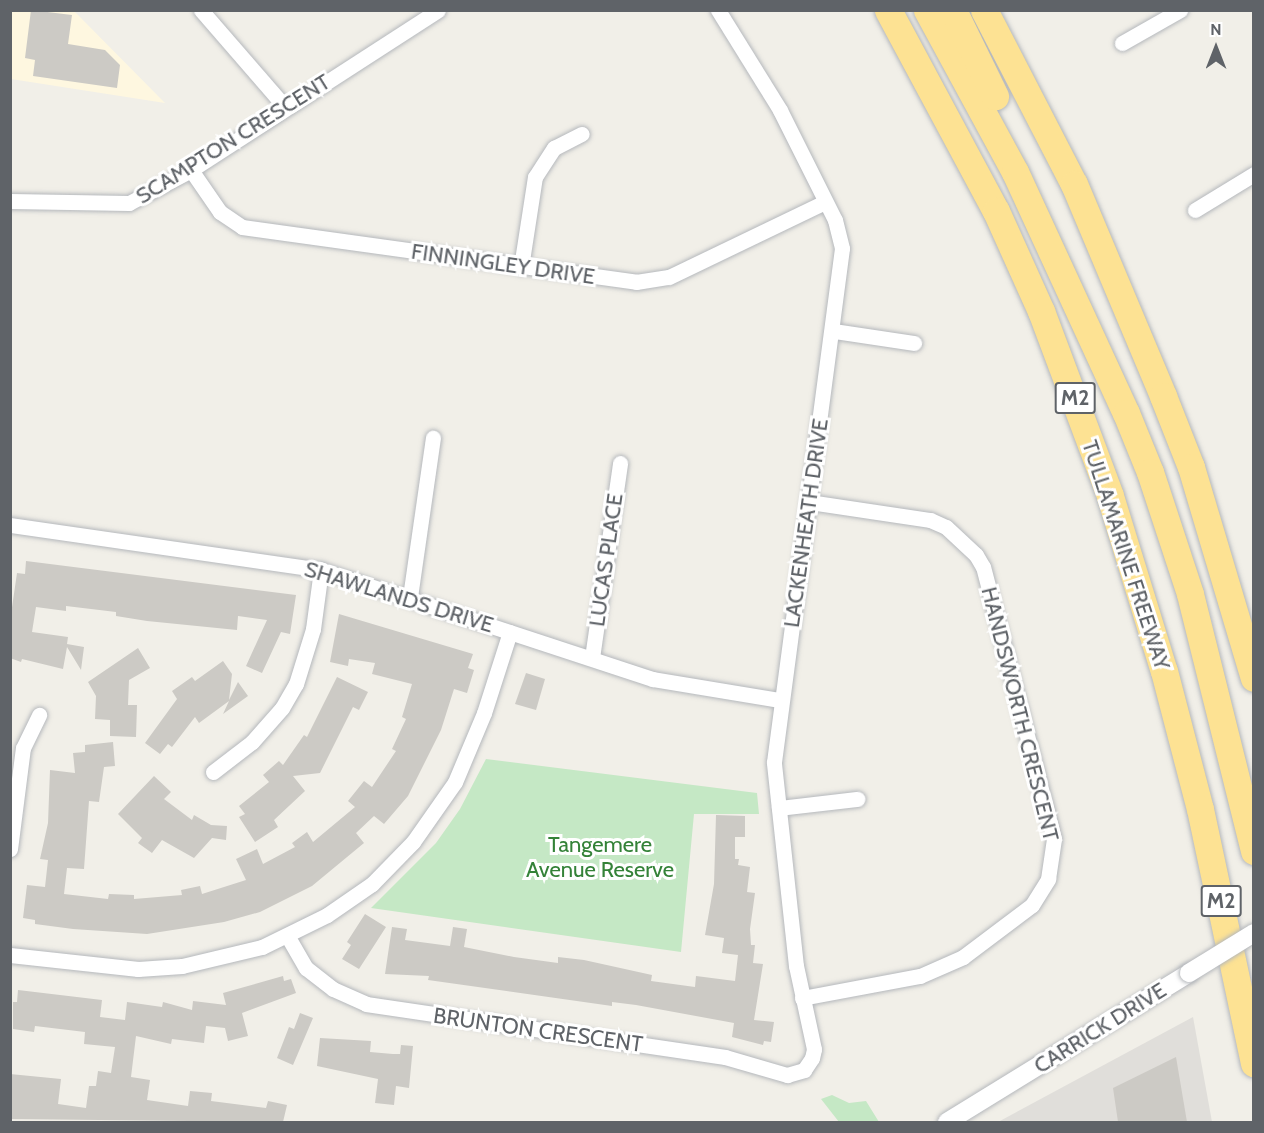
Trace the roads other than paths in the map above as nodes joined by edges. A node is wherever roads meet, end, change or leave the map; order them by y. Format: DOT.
graph roads {
  1 [pos="201,10"];
  2 [pos="438,10"];
  3 [pos="718,10"];
  4 [pos="888,10"];
  5 [pos="927,10"];
  6 [pos="953,10"];
  7 [pos="984,10"];
  8 [pos="1180,10"];
  9 [pos="1122,43"];
  10 [pos="285,107"];
  11 [pos="582,134"];
  12 [pos="191,170"];
  13 [pos="1254,174"];
  14 [pos="10,201"];
  15 [pos="825,202"];
  16 [pos="1195,210"];
  17 [pos="521,267"];
  18 [pos="834,331"];
  19 [pos="914,343"];
  20 [pos="1126,413"];
  21 [pos="433,438"];
  22 [pos="620,463"];
  23 [pos="809,502"];
  24 [pos="10,525"];
  25 [pos="321,570"];
  26 [pos="410,597"];
  27 [pos="510,632"];
  28 [pos="592,658"];
  29 [pos="1254,678"];
  30 [pos="780,700"];
  31 [pos="39,715"];
  32 [pos="213,772"];
  33 [pos="857,799"];
  34 [pos="779,808"];
  35 [pos="10,849"];
  36 [pos="1254,851"];
  37 [pos="1254,933"];
  38 [pos="288,937"];
  39 [pos="10,955"];
  40 [pos="801,998"];
  41 [pos="1254,1063"];
  42 [pos="810,1064"];
  43 [pos="947,1122"];
  1 -- 10 [label="street"];
  2 -- 10 [label="street, SCAMPTON CRESCENT"];
  3 -- 15 [label="street, LACKENHEATH DRIVE"];
  4 -- 41 [label="highway, TULLAMARINE FREEWAY / M2"];
  5 -- 20 [label="highway, TULLAMARINE FREEWAY / M2"];
  6 -- 20 [label="highway"];
  7 -- 29 [label="highway"];
  8 -- 9 [label="street"];
  10 -- 12 [label="street, SCAMPTON CRESCENT"];
  11 -- 17 [label="street"];
  12 -- 14 [label="street, SCAMPTON CRESCENT"];
  12 -- 17 [label="street, FINNINGLEY DRIVE"];
  13 -- 16 [label="street"];
  15 -- 17 [label="street, FINNINGLEY DRIVE"];
  15 -- 18 [label="street, LACKENHEATH DRIVE"];
  18 -- 19 [label="street"];
  18 -- 23 [label="street, LACKENHEATH DRIVE"];
  20 -- 36 [label="highway, TULLAMARINE FREEWAY / M2"];
  21 -- 26 [label="street"];
  22 -- 28 [label="street, LUCAS PLACE"];
  23 -- 30 [label="street, LACKENHEATH DRIVE"];
  23 -- 40 [label="street, HANDSWORTH CRESCENT"];
  24 -- 25 [label="street, SHAWLANDS DRIVE"];
  25 -- 26 [label="street, SHAWLANDS DRIVE"];
  25 -- 32 [label="street"];
  26 -- 27 [label="street, SHAWLANDS DRIVE"];
  27 -- 28 [label="street, SHAWLANDS DRIVE"];
  27 -- 38 [label="street"];
  28 -- 30 [label="street, SHAWLANDS DRIVE"];
  30 -- 34 [label="street, LACKENHEATH DRIVE"];
  31 -- 35 [label="street"];
  33 -- 34 [label="street"];
  34 -- 40 [label="street, LACKENHEATH DRIVE"];
  37 -- 43 [label="street, CARRICK DRIVE, bridge"];
  38 -- 39 [label="street"];
  38 -- 42 [label="street, BRUNTON CRESCENT"];
  40 -- 42 [label="street, LACKENHEATH DRIVE"];
}
